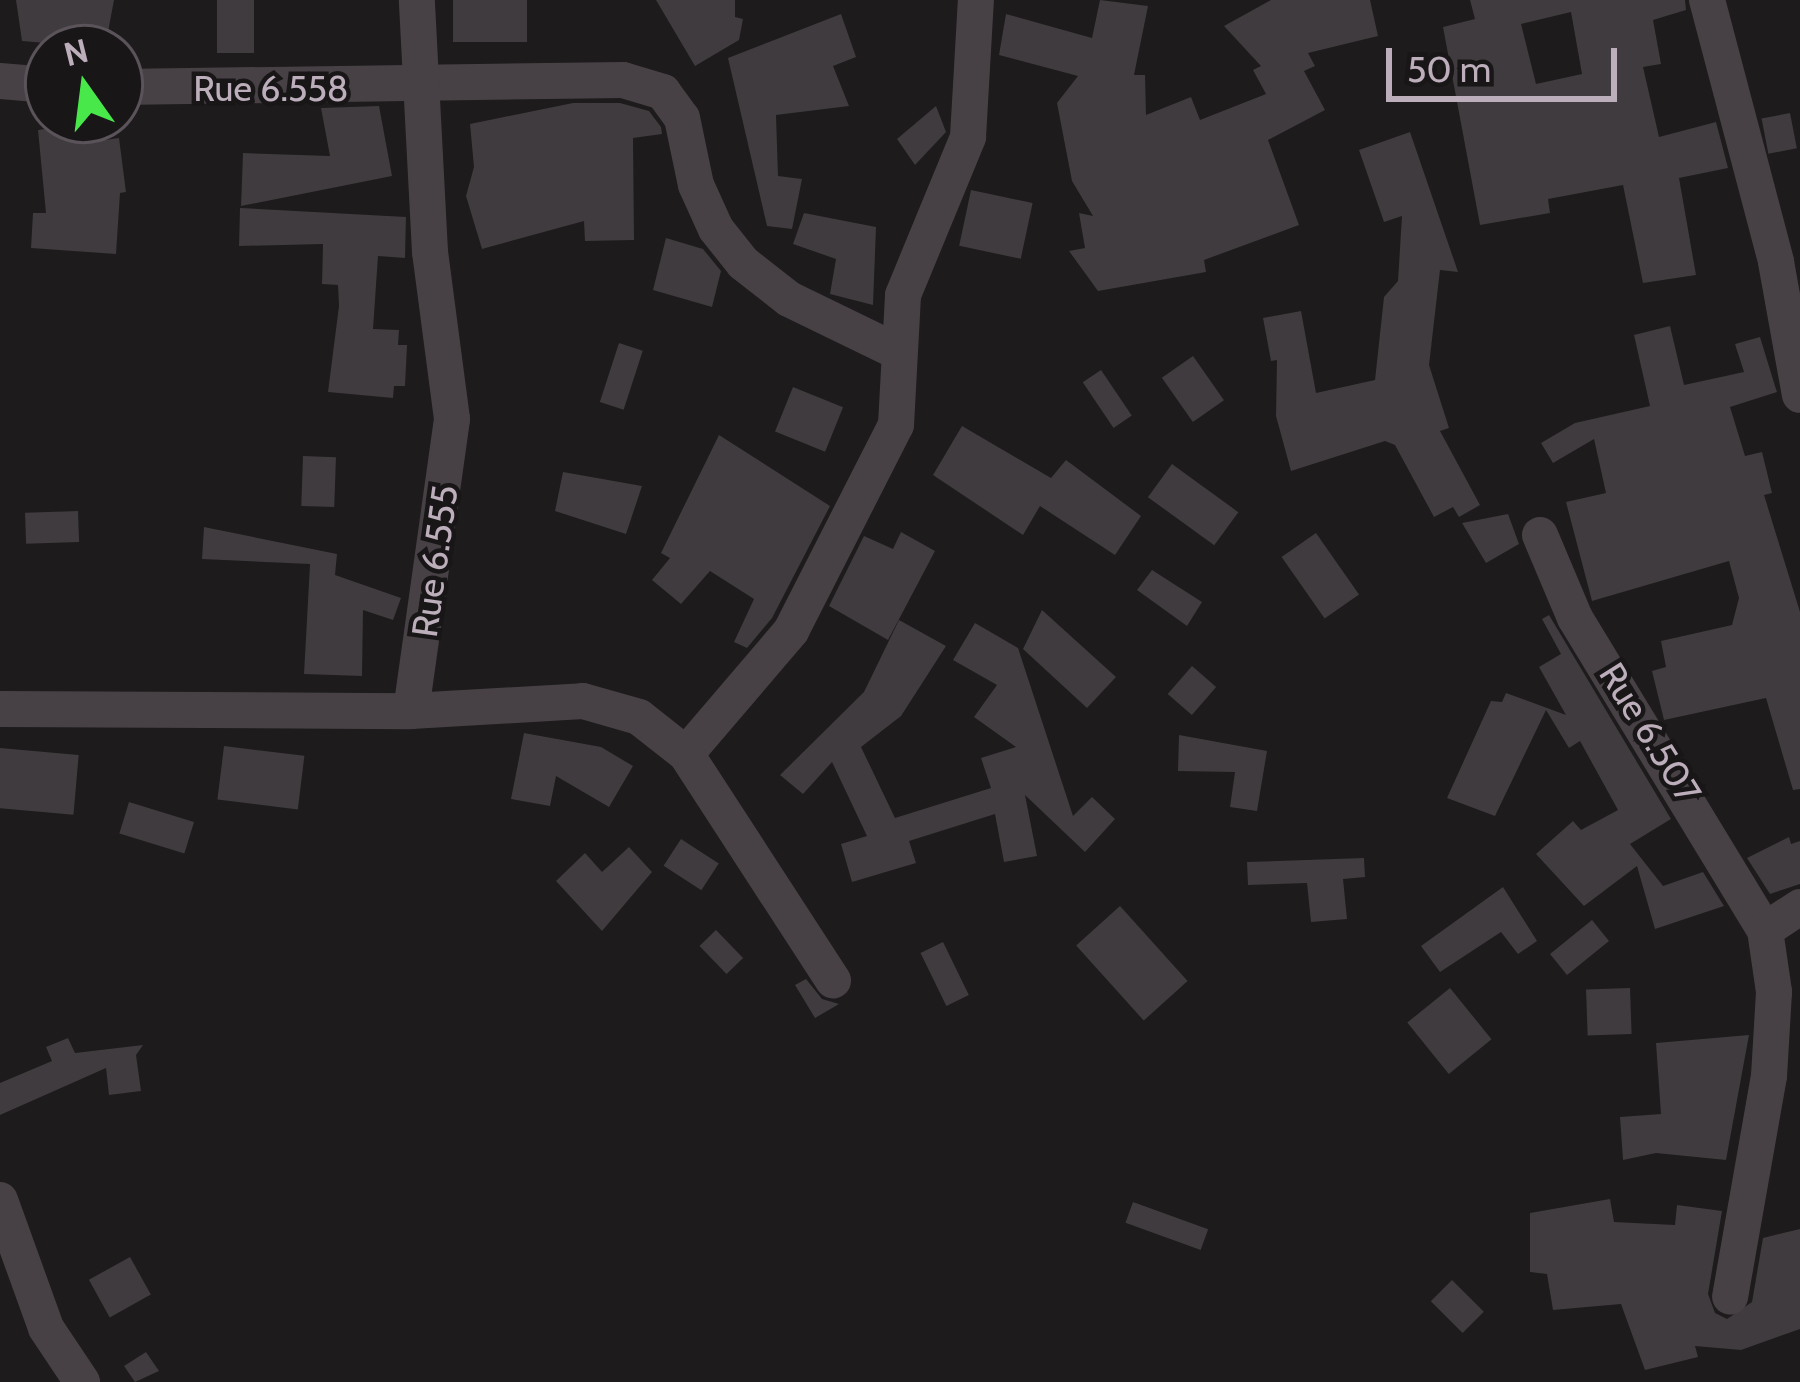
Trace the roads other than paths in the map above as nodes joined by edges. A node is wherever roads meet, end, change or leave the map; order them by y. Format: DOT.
graph roads {
  1 [pos="417,0"];
  2 [pos="976,0"];
  3 [pos="1707,0"];
  4 [pos="144,88"];
  5 [pos="422,88"];
  6 [pos="896,352"];
  7 [pos="1800,395"];
  8 [pos="1540,535"];
  9 [pos="0,710"];
  10 [pos="411,712"];
  11 [pos="686,754"];
  12 [pos="1800,907"];
  13 [pos="1765,930"];
  14 [pos="833,980"];
  15 [pos="0,1200"];
  16 [pos="1730,1297"];
  17 [pos="82,1382"];
  1 -- 5 [label="street, Rue 6.555"];
  2 -- 6 [label="street"];
  3 -- 7 [label="street"];
  4 -- 5 [label="street, Rue 6.558"];
  5 -- 6 [label="street, Rue 6.558"];
  5 -- 10 [label="street, Rue 6.555"];
  6 -- 11 [label="street"];
  8 -- 13 [label="street, Rue 6.507"];
  9 -- 10 [label="street"];
  10 -- 11 [label="street"];
  11 -- 14 [label="street"];
  12 -- 13 [label="street"];
  13 -- 16 [label="street"];
  15 -- 17 [label="street"];
}
